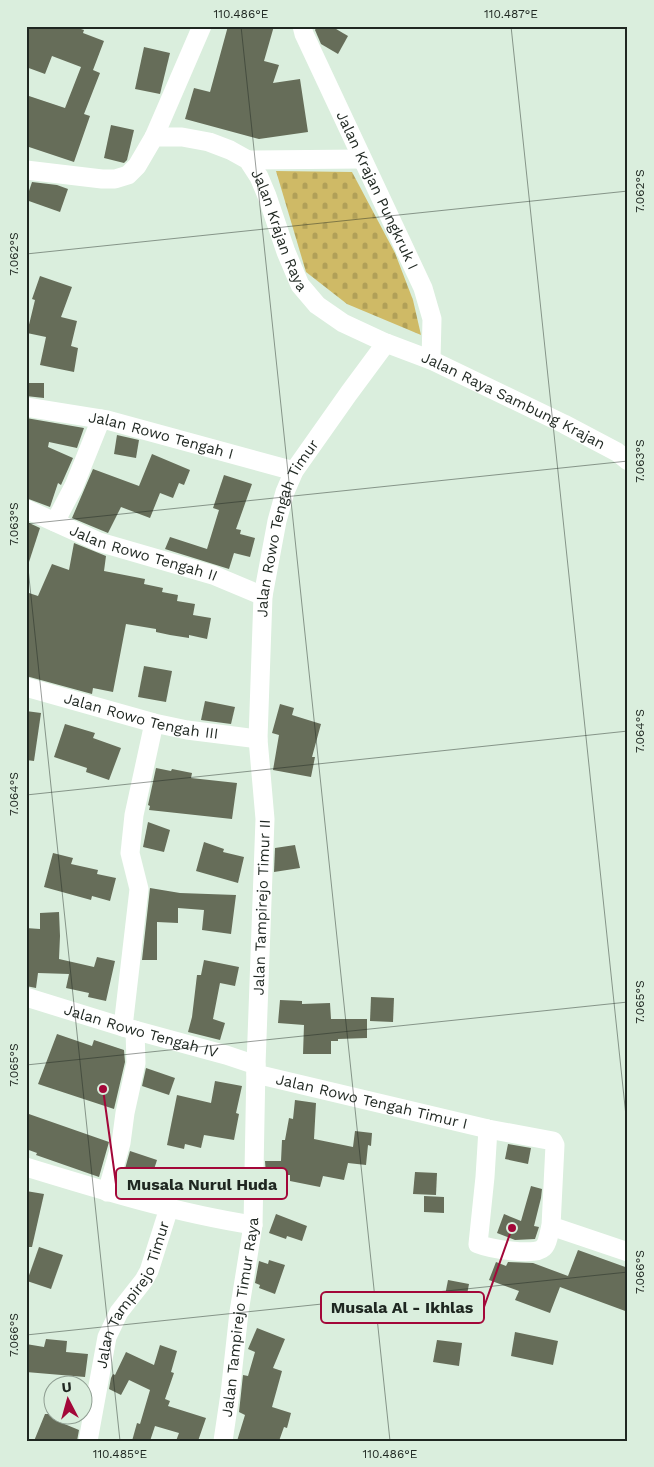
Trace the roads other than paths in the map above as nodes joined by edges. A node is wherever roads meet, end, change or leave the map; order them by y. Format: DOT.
graph roads {
  1 [pos="202,26"];
  2 [pos="302,26"];
  3 [pos="154,137"];
  4 [pos="362,159"];
  5 [pos="248,160"];
  6 [pos="26,170"];
  7 [pos="391,345"];
  8 [pos="431,360"];
  9 [pos="26,407"];
  10 [pos="101,419"];
  11 [pos="628,461"];
  12 [pos="294,471"];
  13 [pos="26,509"];
  14 [pos="55,522"];
  15 [pos="263,596"];
  16 [pos="26,687"];
  17 [pos="154,723"];
  18 [pos="258,739"];
  19 [pos="26,997"];
  20 [pos="129,1028"];
  21 [pos="256,1070"];
  22 [pos="488,1129"];
  23 [pos="26,1167"];
  24 [pos="107,1192"];
  25 [pos="170,1208"];
  26 [pos="253,1225"];
  27 [pos="551,1226"];
  28 [pos="628,1252"];
  29 [pos="88,1441"];
  30 [pos="223,1441"];
  1 -- 3 [label="street"];
  2 -- 4 [label="street, Jalan Krajan Pungkruk I"];
  3 -- 5 [label="street, Jalan Krajan Raya"];
  3 -- 6 [label="street"];
  4 -- 5 [label="street"];
  4 -- 8 [label="street, Jalan Krajan Pungkruk I"];
  5 -- 7 [label="street, Jalan Krajan Raya"];
  7 -- 8 [label="street, Jalan Raya Sambung Krajan"];
  7 -- 12 [label="street, Jalan Rowo Tengah Timur"];
  8 -- 11 [label="street, Jalan Raya Sambung Krajan"];
  9 -- 10 [label="street, Jalan Rowo Tengah I"];
  10 -- 12 [label="street, Jalan Rowo Tengah I"];
  10 -- 14 [label="street"];
  12 -- 15 [label="street, Jalan Rowo Tengah Timur"];
  13 -- 14 [label="street, Jalan Rowo Tengah II"];
  14 -- 15 [label="street, Jalan Rowo Tengah II"];
  15 -- 18 [label="street, Jalan Rowo Tengah Timur"];
  16 -- 17 [label="street, Jalan Rowo Tengah III"];
  17 -- 18 [label="street, Jalan Rowo Tengah III"];
  17 -- 20 [label="street"];
  18 -- 21 [label="street, Jalan Tampirejo Timur II"];
  19 -- 20 [label="street, Jalan Rowo Tengah IV"];
  20 -- 21 [label="street, Jalan Rowo Tengah IV"];
  20 -- 24 [label="street"];
  21 -- 22 [label="street, Jalan Rowo Tengah Timur I"];
  21 -- 26 [label="street, Jalan Tampirejo Timur Raya"];
  22 -- 27 [label="street, Jalan Rowo Tengah Timur I"];
  22 -- 27 [label="street, Jalan Rowo Tengah Timur I"];
  23 -- 24 [label="street"];
  24 -- 25 [label="street"];
  25 -- 26 [label="street"];
  25 -- 29 [label="street, Jalan Tampirejo Timur"];
  26 -- 30 [label="street, Jalan Tampirejo Timur Raya"];
  27 -- 28 [label="street"];
}
